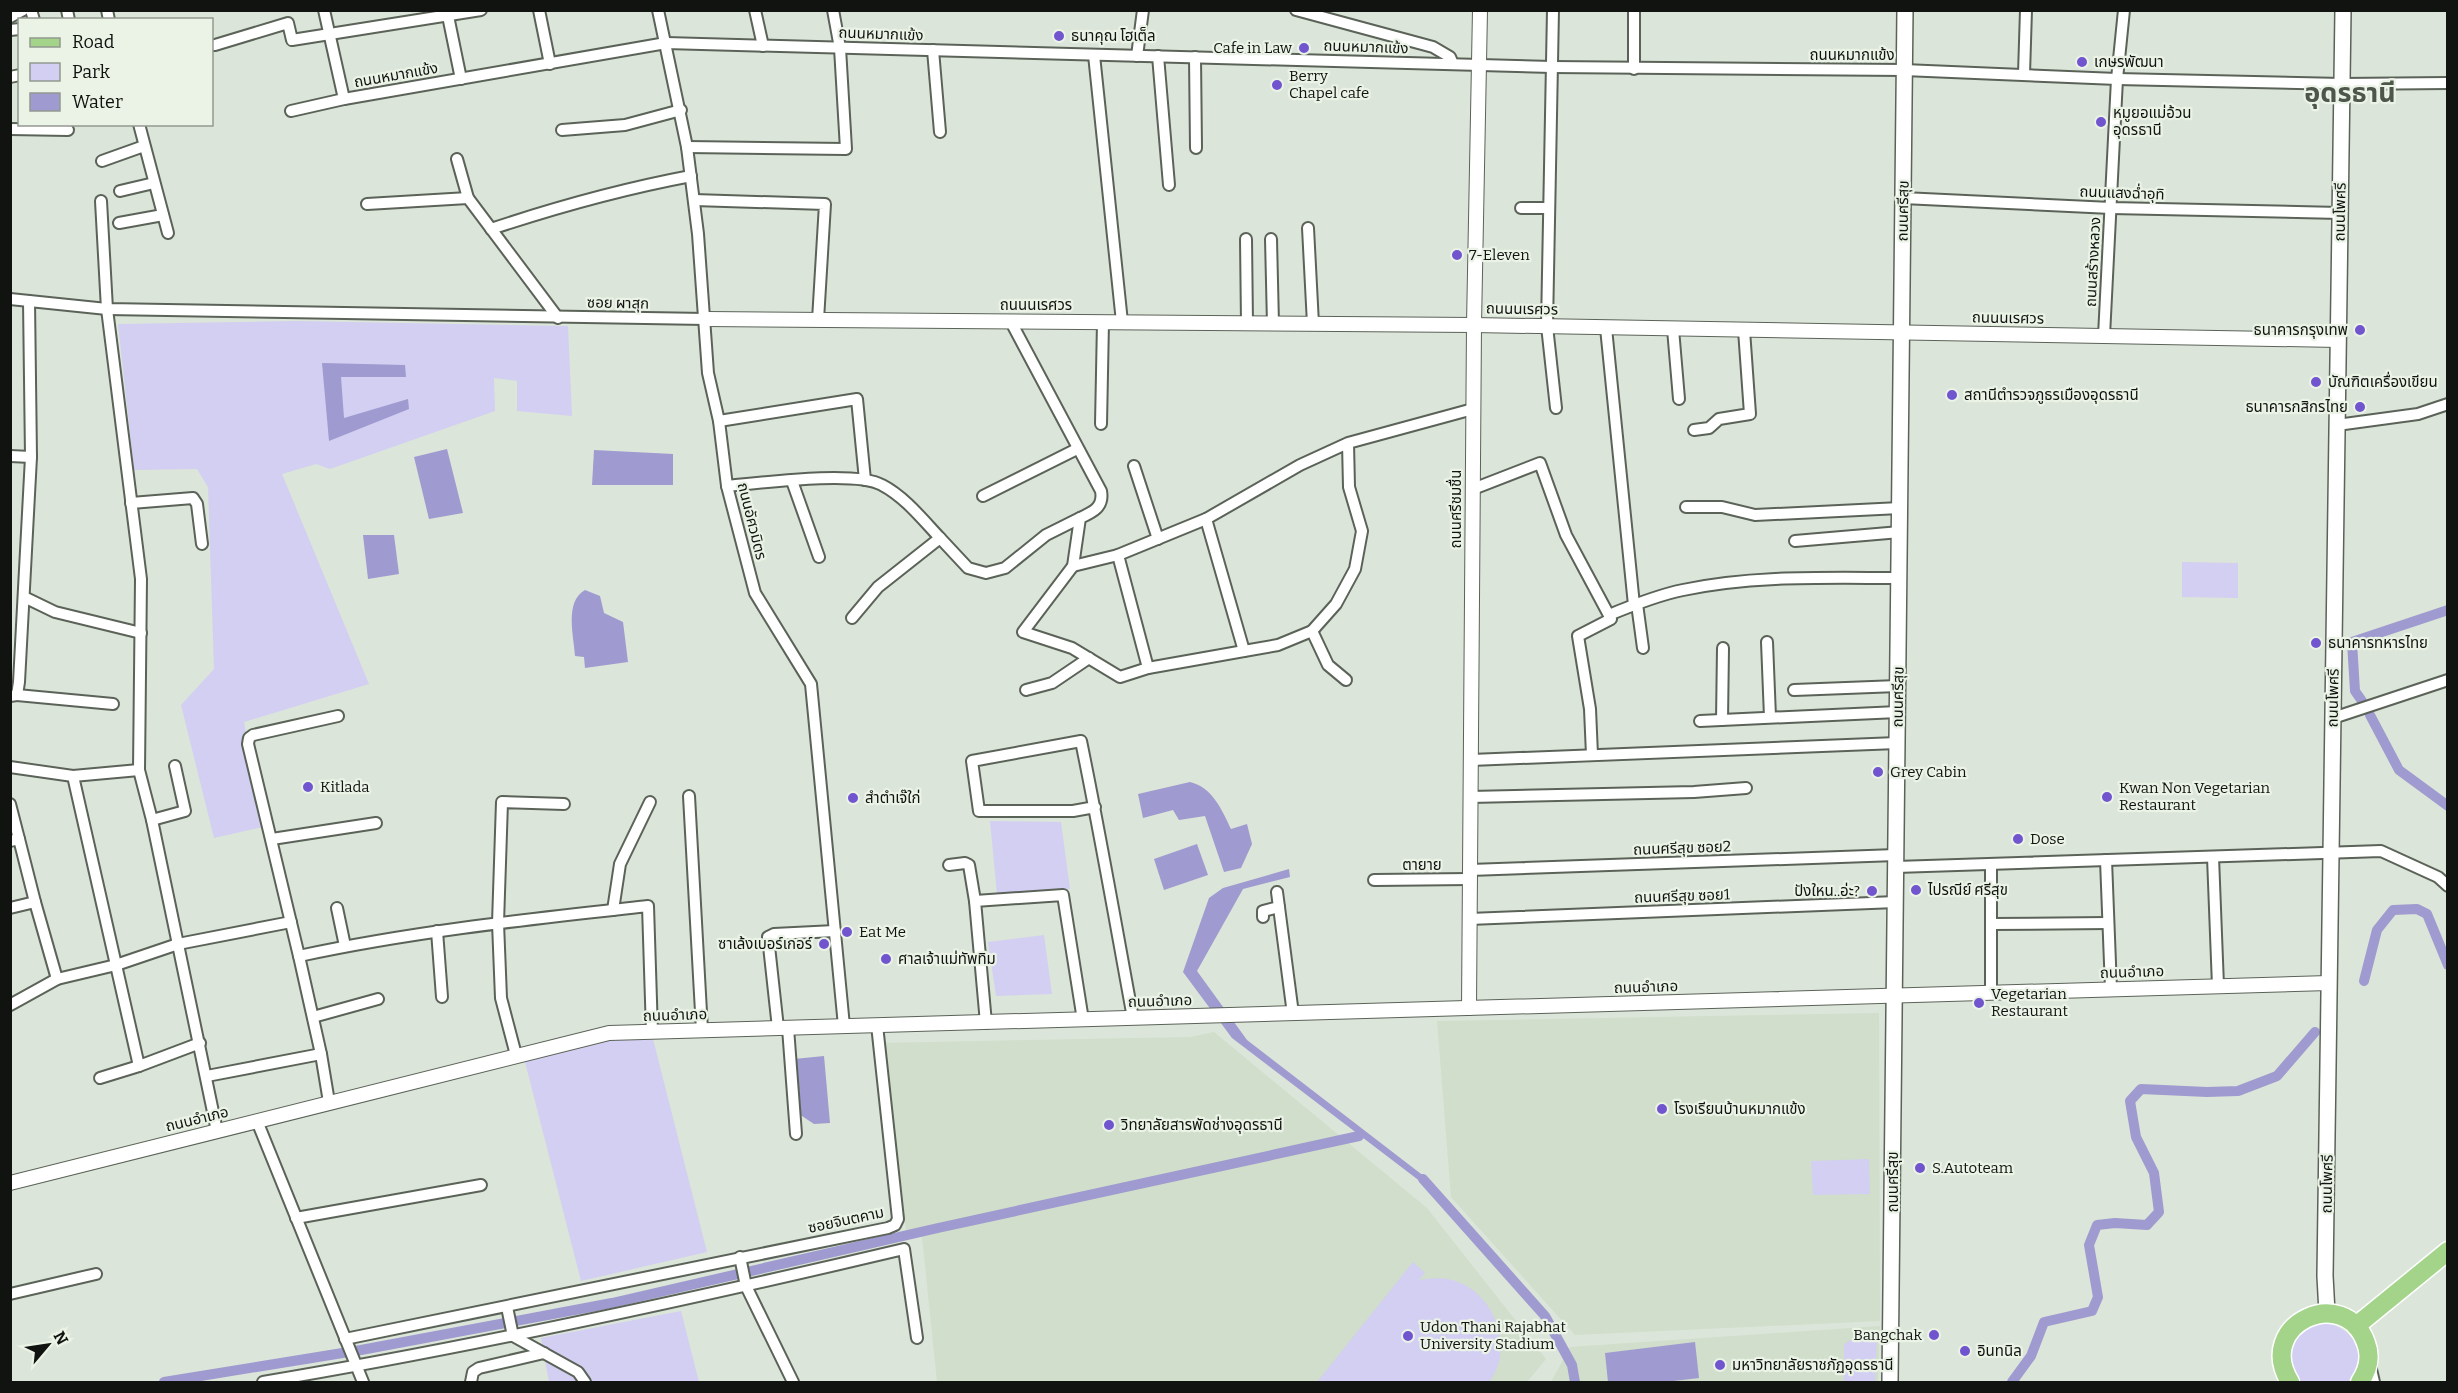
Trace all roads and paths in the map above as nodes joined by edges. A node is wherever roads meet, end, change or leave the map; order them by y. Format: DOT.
graph roads {
  1 [pos="23,10"];
  2 [pos="324,10"];
  3 [pos="481,10"];
  4 [pos="539,10"];
  5 [pos="658,10"];
  6 [pos="755,10"];
  7 [pos="833,10"];
  8 [pos="1143,10"];
  9 [pos="1296,10"];
  10 [pos="1480,10"];
  11 [pos="1553,10"];
  12 [pos="1634,10"];
  13 [pos="1905,10"];
  14 [pos="2026,10"];
  15 [pos="2124,10"];
  16 [pos="2343,10"];
  17 [pos="447,13"];
  18 [pos="10,17"];
  19 [pos="329,35"];
  20 [pos="666,43"];
  21 [pos="215,45"];
  22 [pos="763,46"];
  23 [pos="840,48"];
  24 [pos="933,50"];
  25 [pos="1094,55"];
  26 [pos="1137,56"];
  27 [pos="1158,56"];
  28 [pos="1195,57"];
  29 [pos="550,64"];
  30 [pos="1453,64"];
  31 [pos="1480,65"];
  32 [pos="1552,67"];
  33 [pos="1634,69"];
  34 [pos="1904,70"];
  35 [pos="2024,74"];
  36 [pos="461,79"];
  37 [pos="2117,80"];
  38 [pos="2448,83"];
  39 [pos="2342,84"];
  40 [pos="344,99"];
  41 [pos="681,110"];
  42 [pos="291,111"];
  43 [pos="139,126"];
  44 [pos="10,129"];
  45 [pos="68,130"];
  46 [pos="562,130"];
  47 [pos="940,132"];
  48 [pos="144,146"];
  49 [pos="687,147"];
  50 [pos="1196,148"];
  51 [pos="457,159"];
  52 [pos="102,161"];
  53 [pos="691,176"];
  54 [pos="154,183"];
  55 [pos="1168,184"];
  56 [pos="120,191"];
  57 [pos="468,198"];
  58 [pos="1903,198"];
  59 [pos="694,200"];
  60 [pos="101,201"];
  61 [pos="367,204"];
  62 [pos="1521,208"];
  63 [pos="1548,208"];
  64 [pos="2111,208"];
  65 [pos="2340,213"];
  66 [pos="163,215"];
  67 [pos="119,224"];
  68 [pos="1308,228"];
  69 [pos="491,229"];
  70 [pos="168,233"];
  71 [pos="1246,239"];
  72 [pos="1271,239"];
  73 [pos="10,299"];
  74 [pos="29,301"];
  75 [pos="107,309"];
  76 [pos="558,318"];
  77 [pos="706,319"];
  78 [pos="818,320"];
  79 [pos="1011,322"];
  80 [pos="1103,322"];
  81 [pos="1122,322"];
  82 [pos="1247,323"];
  83 [pos="1273,324"];
  84 [pos="1312,324"];
  85 [pos="1474,325"];
  86 [pos="1547,326"];
  87 [pos="1606,328"];
  88 [pos="1673,329"];
  89 [pos="1744,330"];
  90 [pos="1902,333"];
  91 [pos="2104,336"];
  92 [pos="2338,340"];
  93 [pos="1680,399"];
  94 [pos="2447,407"];
  95 [pos="1556,408"];
  96 [pos="1473,410"];
  97 [pos="719,421"];
  98 [pos="1101,424"];
  99 [pos="2337,425"];
  100 [pos="1694,430"];
  101 [pos="1347,443"];
  102 [pos="1077,449"];
  103 [pos="10,456"];
  104 [pos="31,457"];
  105 [pos="1134,466"];
  106 [pos="865,480"];
  107 [pos="792,481"];
  108 [pos="727,486"];
  109 [pos="1473,489"];
  110 [pos="983,496"];
  111 [pos="131,503"];
  112 [pos="1686,507"];
  113 [pos="1900,508"];
  114 [pos="1080,518"];
  115 [pos="1206,519"];
  116 [pos="1900,532"];
  117 [pos="940,538"];
  118 [pos="1158,539"];
  119 [pos="1795,541"];
  120 [pos="202,544"];
  121 [pos="1118,555"];
  122 [pos="819,556"];
  123 [pos="1073,566"];
  124 [pos="1899,578"];
  125 [pos="24,597"];
  126 [pos="1636,604"];
  127 [pos="1609,615"];
  128 [pos="852,618"];
  129 [pos="1312,631"];
  130 [pos="141,633"];
  131 [pos="1767,642"];
  132 [pos="1643,648"];
  133 [pos="1723,648"];
  134 [pos="1244,651"];
  135 [pos="1089,658"];
  136 [pos="1148,668"];
  137 [pos="1346,680"];
  138 [pos="2448,680"];
  139 [pos="1898,686"];
  140 [pos="1026,690"];
  141 [pos="1794,690"];
  142 [pos="14,696"];
  143 [pos="113,704"];
  144 [pos="1898,712"];
  145 [pos="338,716"];
  146 [pos="1770,717"];
  147 [pos="2333,718"];
  148 [pos="1722,720"];
  149 [pos="1700,721"];
  150 [pos="1897,743"];
  151 [pos="1592,755"];
  152 [pos="1471,760"];
  153 [pos="175,766"];
  154 [pos="10,767"];
  155 [pos="140,770"];
  156 [pos="74,776"];
  157 [pos="1746,788"];
  158 [pos="689,796"];
  159 [pos="1470,797"];
  160 [pos="650,802"];
  161 [pos="10,804"];
  162 [pos="564,804"];
  163 [pos="1095,807"];
  164 [pos="152,820"];
  165 [pos="376,824"];
  166 [pos="272,839"];
  167 [pos="15,840"];
  168 [pos="2330,853"];
  169 [pos="2213,857"];
  170 [pos="2106,860"];
  171 [pos="1896,861"];
  172 [pos="1991,864"];
  173 [pos="949,865"];
  174 [pos="1470,875"];
  175 [pos="1374,880"];
  176 [pos="2448,886"];
  177 [pos="1277,892"];
  178 [pos="975,901"];
  179 [pos="35,902"];
  180 [pos="1896,902"];
  181 [pos="1279,907"];
  182 [pos="10,908"];
  183 [pos="337,908"];
  184 [pos="613,910"];
  185 [pos="1263,917"];
  186 [pos="1469,919"];
  187 [pos="291,922"];
  188 [pos="498,922"];
  189 [pos="2108,923"];
  190 [pos="1991,924"];
  191 [pos="437,931"];
  192 [pos="835,931"];
  193 [pos="178,944"];
  194 [pos="345,946"];
  195 [pos="299,956"];
  196 [pos="116,965"];
  197 [pos="57,979"];
  198 [pos="2329,983"];
  199 [pos="2218,986"];
  200 [pos="2111,989"];
  201 [pos="1991,993"];
  202 [pos="1894,996"];
  203 [pos="442,997"];
  204 [pos="378,999"];
  205 [pos="10,1005"];
  206 [pos="1469,1008"];
  207 [pos="1293,1014"];
  208 [pos="313,1017"];
  209 [pos="1133,1018"];
  210 [pos="1083,1020"];
  211 [pos="986,1023"];
  212 [pos="877,1025"];
  213 [pos="844,1026"];
  214 [pos="783,1028"];
  215 [pos="702,1030"];
  216 [pos="652,1032"];
  217 [pos="200,1043"];
  218 [pos="321,1054"];
  219 [pos="516,1055"];
  220 [pos="139,1066"];
  221 [pos="207,1076"];
  222 [pos="100,1078"];
  223 [pos="328,1102"];
  224 [pos="257,1121"];
  225 [pos="217,1131"];
  226 [pos="796,1134"];
  227 [pos="10,1183"];
  228 [pos="481,1185"];
  229 [pos="296,1218"];
  230 [pos="2448,1251"];
  231 [pos="741,1262"];
  232 [pos="96,1274"];
  233 [pos="745,1284"];
  234 [pos="10,1294"];
  235 [pos="507,1307"];
  236 [pos="2327,1313"];
  237 [pos="2356,1326"];
  238 [pos="512,1335"];
  239 [pos="917,1338"];
  240 [pos="345,1339"];
  241 [pos="544,1353"];
  242 [pos="2369,1359"];
  243 [pos="356,1366"];
  244 [pos="2285,1378"];
  245 [pos="263,1382"];
  246 [pos="363,1383"];
  247 [pos="471,1383"];
  248 [pos="585,1383"];
  249 [pos="793,1383"];
  250 [pos="1890,1383"];
  251 [pos="2360,1383"];
  252 [pos="2374,1383"];
  1 -- 18 [label="street"];
  2 -- 19 [label="street"];
  3 -- 17 [label="street"];
  4 -- 29 [label="street"];
  5 -- 20 [label="street, ถนนอัศวมิตร"];
  6 -- 22 [label="street"];
  7 -- 23 [label="street"];
  8 -- 26 [label="street"];
  9 -- 30 [label="street"];
  10 -- 31 [label="street, ถนนศรีชมชื่น"];
  11 -- 32 [label="street"];
  12 -- 33 [label="street"];
  13 -- 34 [label="main road, ถนนศรีสุข"];
  14 -- 35 [label="street"];
  15 -- 37 [label="street, ถนนสร้างหลวง"];
  16 -- 39 [label="main road, ถนนโพศรี"];
  17 -- 19 [label="street"];
  17 -- 36 [label="street"];
  19 -- 21 [label="street"];
  19 -- 40 [label="street"];
  20 -- 22 [label="street, ถนนหมากแข้ง"];
  20 -- 29 [label="street, ถนนหมากแข้ง"];
  20 -- 41 [label="street, ถนนอัศวมิตร"];
  22 -- 23 [label="street, ถนนหมากแข้ง"];
  23 -- 24 [label="street, ถนนหมากแข้ง"];
  23 -- 49 [label="street"];
  24 -- 25 [label="street, ถนนหมากแข้ง"];
  24 -- 47 [label="street"];
  25 -- 26 [label="street, ถนนหมากแข้ง"];
  25 -- 81 [label="street"];
  26 -- 27 [label="street, ถนนหมากแข้ง"];
  27 -- 28 [label="street, ถนนหมากแข้ง"];
  27 -- 55 [label="street"];
  28 -- 30 [label="street, ถนนหมากแข้ง"];
  28 -- 50 [label="street"];
  29 -- 36 [label="street, ถนนหมากแข้ง"];
  30 -- 31 [label="street, ถนนหมากแข้ง"];
  31 -- 32 [label="street, ถนนหมากแข้ง"];
  31 -- 85 [label="street, ถนนศรีชมชื่น"];
  32 -- 33 [label="street, ถนนหมากแข้ง"];
  32 -- 63 [label="street"];
  33 -- 34 [label="street, ถนนหมากแข้ง"];
  34 -- 35 [label="street, ถนนหมากแข้ง"];
  34 -- 58 [label="main road, ถนนศรีสุข"];
  35 -- 37 [label="street, ถนนหมากแข้ง"];
  36 -- 40 [label="street, ถนนหมากแข้ง"];
  37 -- 39 [label="street, ถนนหมากแข้ง"];
  37 -- 64 [label="street, ถนนสร้างหลวง"];
  38 -- 39 [label="street, ถนนหมากแข้ง"];
  39 -- 65 [label="main road, ถนนโพศรี"];
  40 -- 42 [label="street, ถนนหมากแข้ง"];
  41 -- 46 [label="street"];
  41 -- 49 [label="street, ถนนอัศวมิตร"];
  43 -- 48 [label="street"];
  44 -- 45 [label="street"];
  48 -- 52 [label="street"];
  48 -- 54 [label="street"];
  49 -- 53 [label="street, ถนนอัศวมิตร"];
  51 -- 57 [label="street"];
  53 -- 59 [label="street, ถนนอัศวมิตร"];
  53 -- 69 [label="street"];
  54 -- 56 [label="street"];
  54 -- 66 [label="street"];
  57 -- 61 [label="street"];
  57 -- 69 [label="street"];
  58 -- 64 [label="street, ถนนแสงฉ่ำอุทิ"];
  58 -- 90 [label="main road, ถนนศรีสุข"];
  59 -- 77 [label="street, ถนนอัศวมิตร"];
  59 -- 78 [label="street"];
  60 -- 75 [label="street"];
  62 -- 63 [label="street"];
  63 -- 86 [label="street"];
  64 -- 65 [label="street, ถนนแสงฉ่ำอุทิ"];
  64 -- 91 [label="street, ถนนสร้างหลวง"];
  65 -- 92 [label="main road, ถนนโพศรี"];
  66 -- 67 [label="street"];
  66 -- 70 [label="street"];
  68 -- 84 [label="street"];
  69 -- 76 [label="street"];
  71 -- 82 [label="street"];
  72 -- 83 [label="street"];
  73 -- 74 [label="street, ซอย ผาสุก"];
  74 -- 75 [label="street, ซอย ผาสุก"];
  74 -- 104 [label="street"];
  75 -- 76 [label="street, ซอย ผาสุก"];
  75 -- 111 [label="street"];
  76 -- 77 [label="street, ซอย ผาสุก"];
  77 -- 78 [label="street, ถนนนเรศวร"];
  77 -- 97 [label="street, ถนนอัศวมิตร"];
  78 -- 79 [label="street, ถนนนเรศวร"];
  79 -- 80 [label="street, ถนนนเรศวร"];
  79 -- 102 [label="street"];
  80 -- 81 [label="street, ถนนนเรศวร"];
  80 -- 98 [label="street"];
  81 -- 82 [label="street, ถนนนเรศวร"];
  82 -- 83 [label="street, ถนนนเรศวร"];
  83 -- 84 [label="street, ถนนนเรศวร"];
  84 -- 85 [label="street, ถนนนเรศวร"];
  85 -- 86 [label="street, ถนนนเรศวร"];
  85 -- 96 [label="street, ถนนศรีชมชื่น"];
  86 -- 87 [label="street, ถนนนเรศวร"];
  86 -- 95 [label="street"];
  87 -- 88 [label="street, ถนนนเรศวร"];
  87 -- 126 [label="street"];
  88 -- 89 [label="street, ถนนนเรศวร"];
  88 -- 93 [label="street"];
  89 -- 90 [label="street, ถนนนเรศวร"];
  89 -- 100 [label="street"];
  90 -- 91 [label="street, ถนนนเรศวร"];
  90 -- 113 [label="main road, ถนนศรีสุข"];
  91 -- 92 [label="street, ถนนนเรศวร"];
  92 -- 99 [label="main road, ถนนโพศรี"];
  94 -- 99 [label="street"];
  96 -- 101 [label="street"];
  96 -- 109 [label="street, ถนนศรีชมชื่น"];
  97 -- 106 [label="street"];
  97 -- 108 [label="street, ถนนอัศวมิตร"];
  99 -- 147 [label="main road, ถนนโพศรี"];
  101 -- 115 [label="street"];
  101 -- 129 [label="street"];
  102 -- 110 [label="street"];
  102 -- 114 [label="street"];
  103 -- 104 [label="street"];
  104 -- 125 [label="street"];
  105 -- 118 [label="street"];
  106 -- 107 [label="street"];
  106 -- 117 [label="street"];
  107 -- 108 [label="street"];
  107 -- 122 [label="street"];
  108 -- 192 [label="street, ถนนอัศวมิตร"];
  109 -- 127 [label="street"];
  109 -- 152 [label="street, ถนนศรีชมชื่น"];
  111 -- 120 [label="street"];
  111 -- 130 [label="street"];
  112 -- 113 [label="street"];
  113 -- 116 [label="main road, ถนนศรีสุข"];
  114 -- 117 [label="street"];
  114 -- 123 [label="street"];
  115 -- 118 [label="street"];
  115 -- 134 [label="street"];
  116 -- 119 [label="street"];
  116 -- 124 [label="main road, ถนนศรีสุข"];
  117 -- 128 [label="street"];
  118 -- 121 [label="street"];
  121 -- 123 [label="street"];
  121 -- 136 [label="street"];
  123 -- 135 [label="street"];
  124 -- 126 [label="street"];
  124 -- 139 [label="main road, ถนนศรีสุข"];
  125 -- 130 [label="street"];
  125 -- 142 [label="street"];
  126 -- 127 [label="street"];
  126 -- 132 [label="street"];
  127 -- 151 [label="street"];
  129 -- 134 [label="street"];
  129 -- 137 [label="street"];
  130 -- 155 [label="street"];
  131 -- 146 [label="street"];
  133 -- 148 [label="street"];
  134 -- 136 [label="street"];
  135 -- 136 [label="street"];
  135 -- 140 [label="street"];
  138 -- 147 [label="street"];
  139 -- 141 [label="street"];
  139 -- 144 [label="main road, ถนนศรีสุข"];
  142 -- 143 [label="street"];
  144 -- 146 [label="street"];
  144 -- 150 [label="main road, ถนนศรีสุข"];
  145 -- 166 [label="street"];
  146 -- 148 [label="street"];
  147 -- 168 [label="main road, ถนนโพศรี"];
  148 -- 149 [label="street"];
  150 -- 151 [label="street"];
  150 -- 171 [label="main road, ถนนศรีสุข"];
  151 -- 152 [label="street"];
  152 -- 159 [label="street, ถนนศรีชมชื่น"];
  153 -- 164 [label="street"];
  154 -- 156 [label="street"];
  155 -- 156 [label="street"];
  155 -- 164 [label="street"];
  156 -- 196 [label="street"];
  157 -- 159 [label="street"];
  158 -- 215 [label="street"];
  159 -- 174 [label="street, ถนนศรีชมชื่น"];
  160 -- 184 [label="street"];
  161 -- 167 [label="street"];
  162 -- 188 [label="street"];
  163 -- 163 [label="street"];
  163 -- 209 [label="street"];
  164 -- 193 [label="street"];
  165 -- 166 [label="street"];
  166 -- 187 [label="street"];
  167 -- 179 [label="street"];
  168 -- 169 [label="street, ถนนศรีสุข ซอย2"];
  168 -- 176 [label="street, ถนนศรีสุข ซอย2"];
  168 -- 198 [label="main road, ถนนโพศรี"];
  169 -- 170 [label="street, ถนนศรีสุข ซอย2"];
  169 -- 199 [label="street"];
  170 -- 172 [label="street, ถนนศรีสุข ซอย2"];
  170 -- 189 [label="street"];
  171 -- 172 [label="street, ถนนศรีสุข ซอย2"];
  171 -- 174 [label="street, ถนนศรีสุข ซอย2"];
  171 -- 180 [label="main road, ถนนศรีสุข"];
  172 -- 190 [label="street"];
  173 -- 178 [label="street"];
  174 -- 175 [label="street, ตายาย"];
  174 -- 186 [label="street, ถนนศรีชมชื่น"];
  177 -- 181 [label="street"];
  178 -- 210 [label="street"];
  178 -- 211 [label="street"];
  179 -- 182 [label="street"];
  179 -- 197 [label="street"];
  180 -- 186 [label="street, ถนนศรีสุข ซอย1"];
  180 -- 202 [label="main road, ถนนศรีสุข"];
  181 -- 185 [label="street"];
  181 -- 207 [label="street"];
  183 -- 194 [label="street"];
  184 -- 188 [label="street"];
  184 -- 216 [label="street"];
  186 -- 206 [label="street, ถนนศรีชมชื่น"];
  187 -- 193 [label="street"];
  187 -- 195 [label="street"];
  188 -- 191 [label="street"];
  188 -- 219 [label="street"];
  189 -- 190 [label="street"];
  189 -- 200 [label="street"];
  190 -- 201 [label="street"];
  191 -- 194 [label="street"];
  191 -- 203 [label="street"];
  192 -- 213 [label="street, ถนนอัศวมิตร"];
  192 -- 214 [label="street"];
  193 -- 196 [label="street"];
  193 -- 217 [label="street"];
  194 -- 195 [label="street"];
  195 -- 208 [label="street"];
  196 -- 197 [label="street"];
  196 -- 220 [label="street"];
  197 -- 205 [label="street"];
  198 -- 199 [label="street, ถนนอำเภอ"];
  198 -- 236 [label="main road, ถนนโพศรี"];
  199 -- 200 [label="street, ถนนอำเภอ"];
  200 -- 201 [label="street, ถนนอำเภอ"];
  201 -- 202 [label="street, ถนนอำเภอ"];
  202 -- 206 [label="street, ถนนอำเภอ"];
  202 -- 250 [label="main road, ถนนศรีสุข"];
  204 -- 208 [label="street"];
  206 -- 207 [label="street, ถนนอำเภอ"];
  207 -- 209 [label="street, ถนนอำเภอ"];
  208 -- 218 [label="street"];
  209 -- 210 [label="street, ถนนอำเภอ"];
  210 -- 211 [label="street, ถนนอำเภอ"];
  211 -- 212 [label="street, ถนนอำเภอ"];
  212 -- 213 [label="street, ถนนอำเภอ"];
  212 -- 231 [label="street, ซอยจินตคาม"];
  213 -- 214 [label="street, ถนนอำเภอ"];
  214 -- 215 [label="street, ถนนอำเภอ"];
  214 -- 226 [label="street"];
  215 -- 216 [label="street, ถนนอำเภอ"];
  216 -- 219 [label="street, ถนนอำเภอ"];
  217 -- 220 [label="street"];
  217 -- 221 [label="street"];
  218 -- 221 [label="street"];
  218 -- 223 [label="street"];
  219 -- 223 [label="street, ถนนอำเภอ"];
  220 -- 222 [label="street"];
  221 -- 225 [label="street"];
  223 -- 224 [label="street, ถนนอำเภอ"];
  224 -- 225 [label="street, ถนนอำเภอ"];
  224 -- 229 [label="street"];
  225 -- 227 [label="street, ถนนอำเภอ"];
  228 -- 229 [label="street"];
  229 -- 240 [label="street"];
  230 -- 237 [label="main road"];
  231 -- 233 [label="street"];
  231 -- 235 [label="street"];
  232 -- 234 [label="street"];
  233 -- 238 [label="street"];
  233 -- 239 [label="street"];
  233 -- 249 [label="street"];
  235 -- 238 [label="street"];
  235 -- 240 [label="street"];
  236 -- 237 [label="main road"];
  236 -- 244 [label="main road"];
  237 -- 242 [label="main road"];
  238 -- 241 [label="street"];
  238 -- 243 [label="street"];
  240 -- 243 [label="street"];
  241 -- 247 [label="street"];
  241 -- 248 [label="street"];
  242 -- 251 [label="main road"];
  242 -- 252 [label="street"];
  243 -- 245 [label="street"];
  243 -- 246 [label="street"];
}
